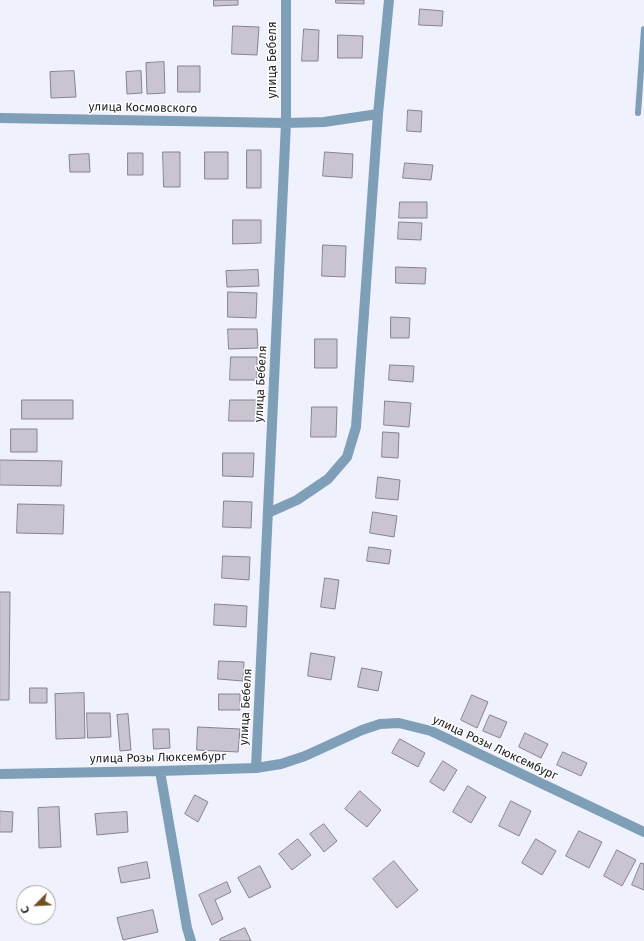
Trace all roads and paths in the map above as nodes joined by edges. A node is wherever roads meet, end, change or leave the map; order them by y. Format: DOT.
graph roads {
  1 [pos="286,0"];
  2 [pos="389,0"];
  3 [pos="644,29"];
  4 [pos="638,113"];
  5 [pos="378,114"];
  6 [pos="0,118"];
  7 [pos="286,123"];
  8 [pos="268,512"];
  9 [pos="256,768"];
  10 [pos="160,771"];
  11 [pos="0,774"];
  12 [pos="644,832"];
  13 [pos="191,941"];
  1 -- 7 [label="street, улица Бебеля"];
  2 -- 5 [label="street"];
  3 -- 4 [label="lane"];
  5 -- 7 [label="street, улица Космовского"];
  5 -- 8 [label="street"];
  6 -- 7 [label="street, улица Космовского"];
  7 -- 8 [label="street, улица Бебеля"];
  8 -- 9 [label="street, улица Бебеля"];
  9 -- 10 [label="street, улица Розы Люксембург"];
  9 -- 12 [label="street, улица Розы Люксембург"];
  10 -- 11 [label="street, улица Розы Люксембург"];
  10 -- 13 [label="street"];
}
